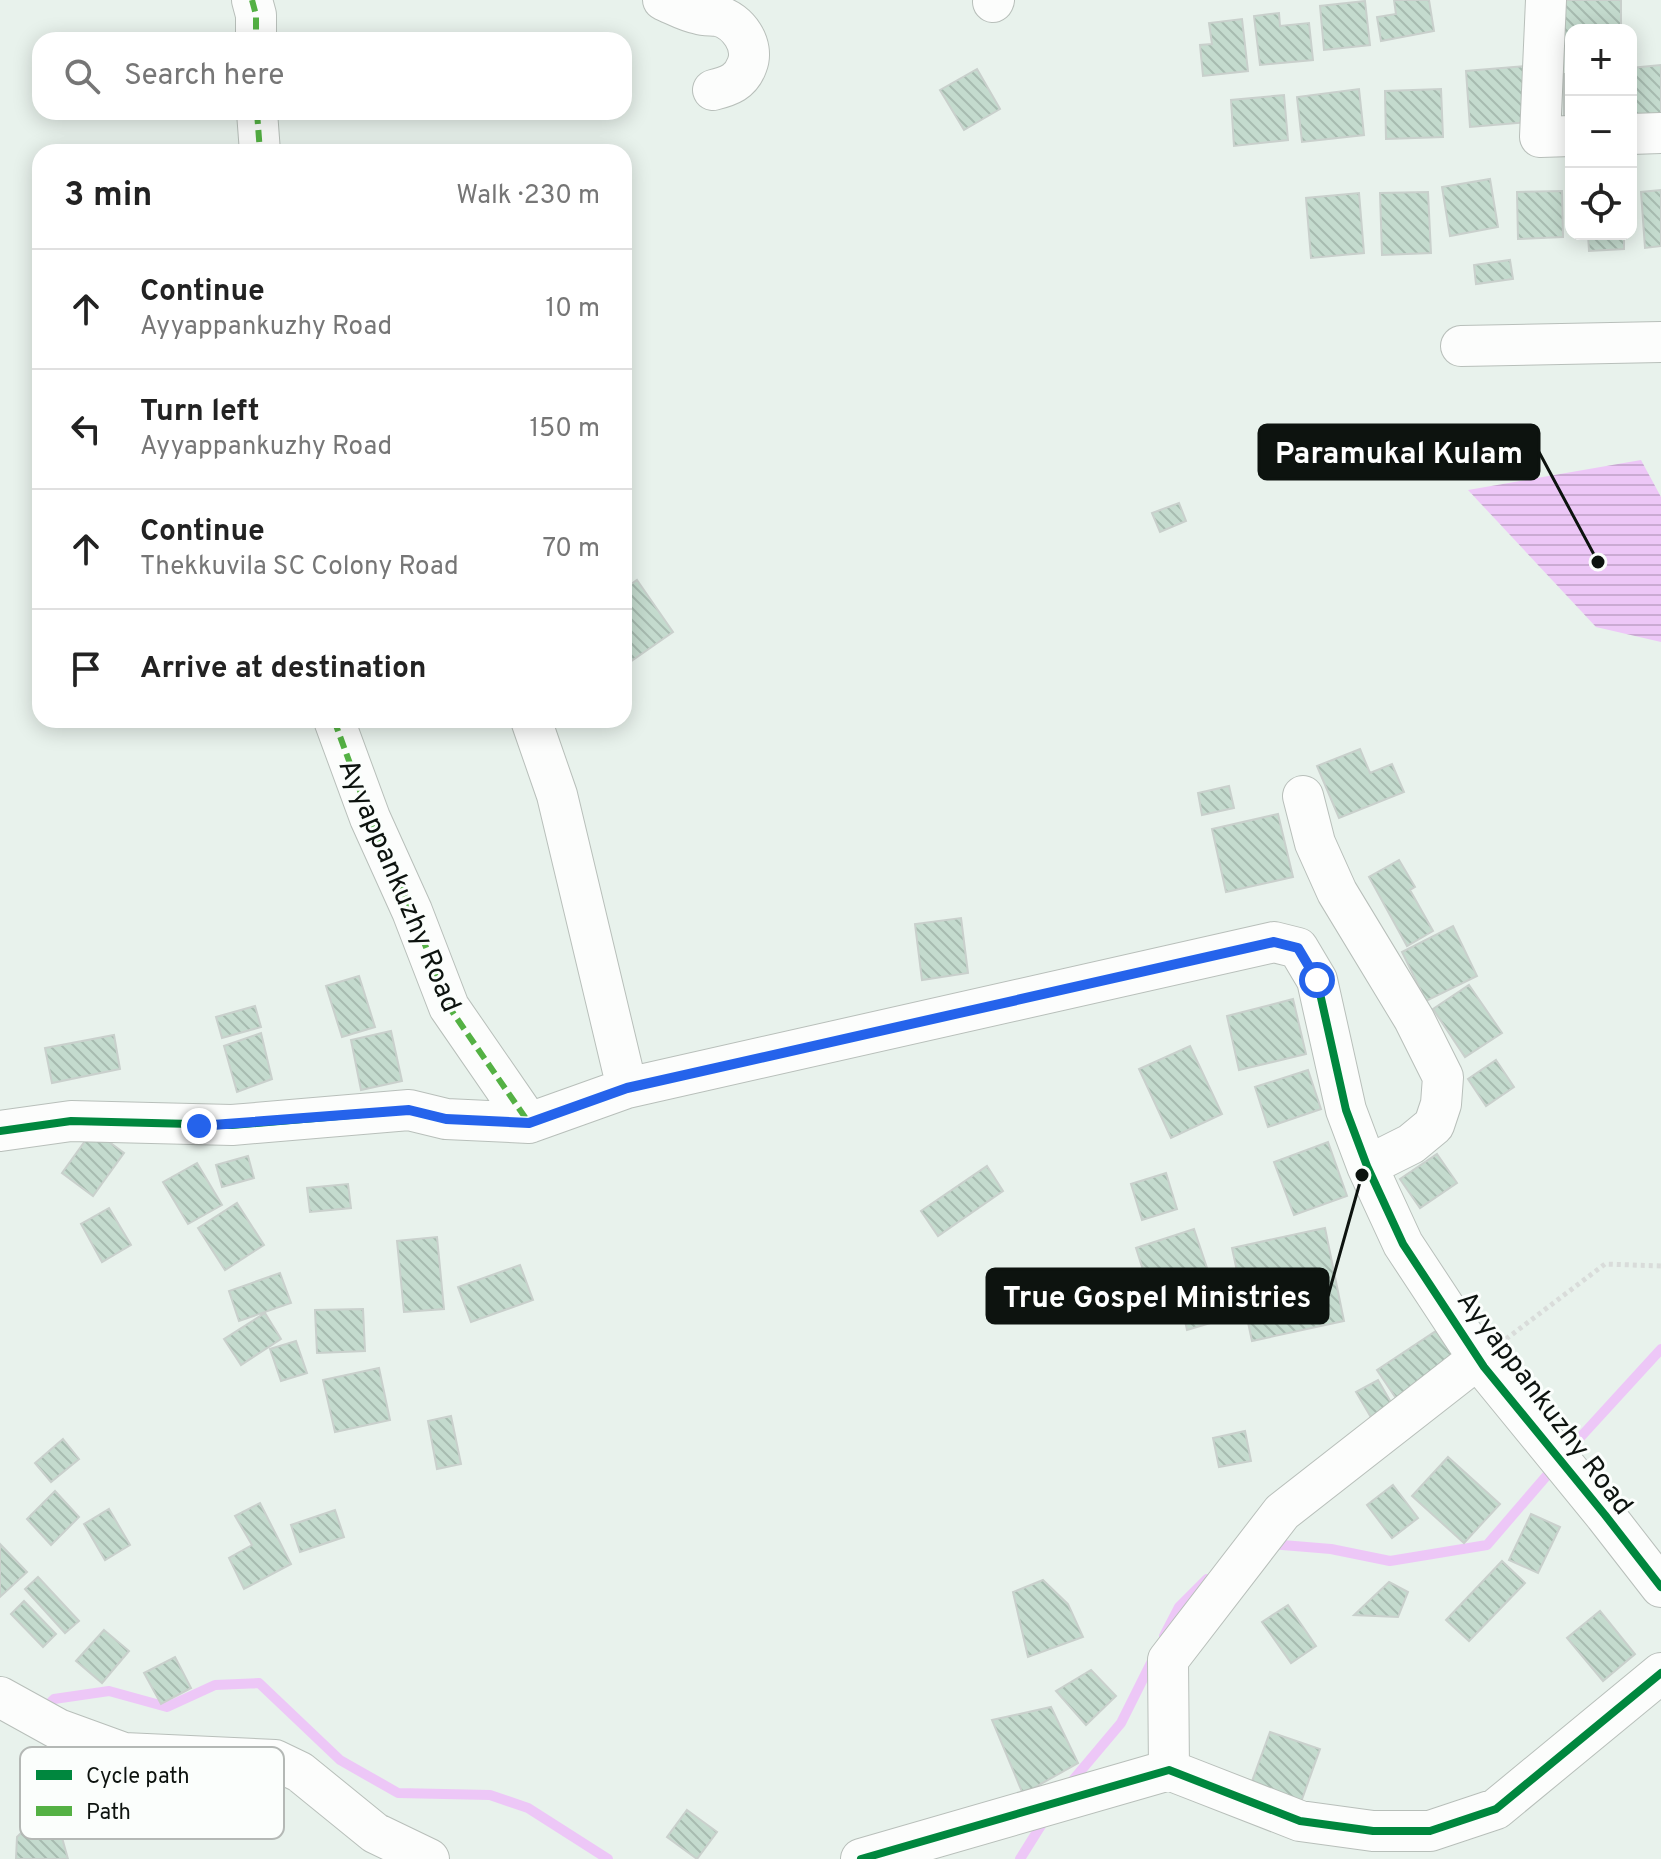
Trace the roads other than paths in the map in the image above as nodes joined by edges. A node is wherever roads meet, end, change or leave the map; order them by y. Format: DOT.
graph roads {
  1 [pos="252,0"];
  2 [pos="663,0"];
  3 [pos="1546,0"];
  4 [pos="256,32"];
  5 [pos="713,90"];
  6 [pos="258,120"];
  7 [pos="1661,133"];
  8 [pos="1637,134"];
  9 [pos="1565,136"];
  10 [pos="259,144"];
  11 [pos="1661,342"];
  12 [pos="1461,346"];
  13 [pos="337,728"];
  14 [pos="534,728"];
  15 [pos="1303,796"];
  16 [pos="627,1088"];
  17 [pos="529,1123"];
  18 [pos="0,1131"];
  19 [pos="1367,1166"];
  20 [pos="1481,1363"];
  21 [pos="1661,1587"];
  22 [pos="1661,1673"];
  23 [pos="0,1697"];
  24 [pos="108,1747"];
  25 [pos="284,1764"];
  26 [pos="1169,1770"];
  27 [pos="429,1859"];
  28 [pos="861,1859"];
  1 -- 4 [label="street"];
  2 -- 5 [label="street"];
  3 -- 9 [label="street"];
  6 -- 10 [label="street"];
  7 -- 8 [label="street"];
  11 -- 12 [label="street"];
  13 -- 17 [label="street, Ayyappankuzhy Road"];
  14 -- 16 [label="street"];
  15 -- 19 [label="street"];
  16 -- 17 [label="street, Ayyappankuzhy Road"];
  16 -- 19 [label="street, Ayyappankuzhy Road"];
  17 -- 18 [label="street"];
  19 -- 20 [label="street, Ayyappankuzhy Road"];
  20 -- 21 [label="street, Ayyappankuzhy Road"];
  20 -- 26 [label="street"];
  22 -- 26 [label="street"];
  23 -- 24 [label="street"];
  25 -- 27 [label="street"];
  26 -- 28 [label="street"];
}
